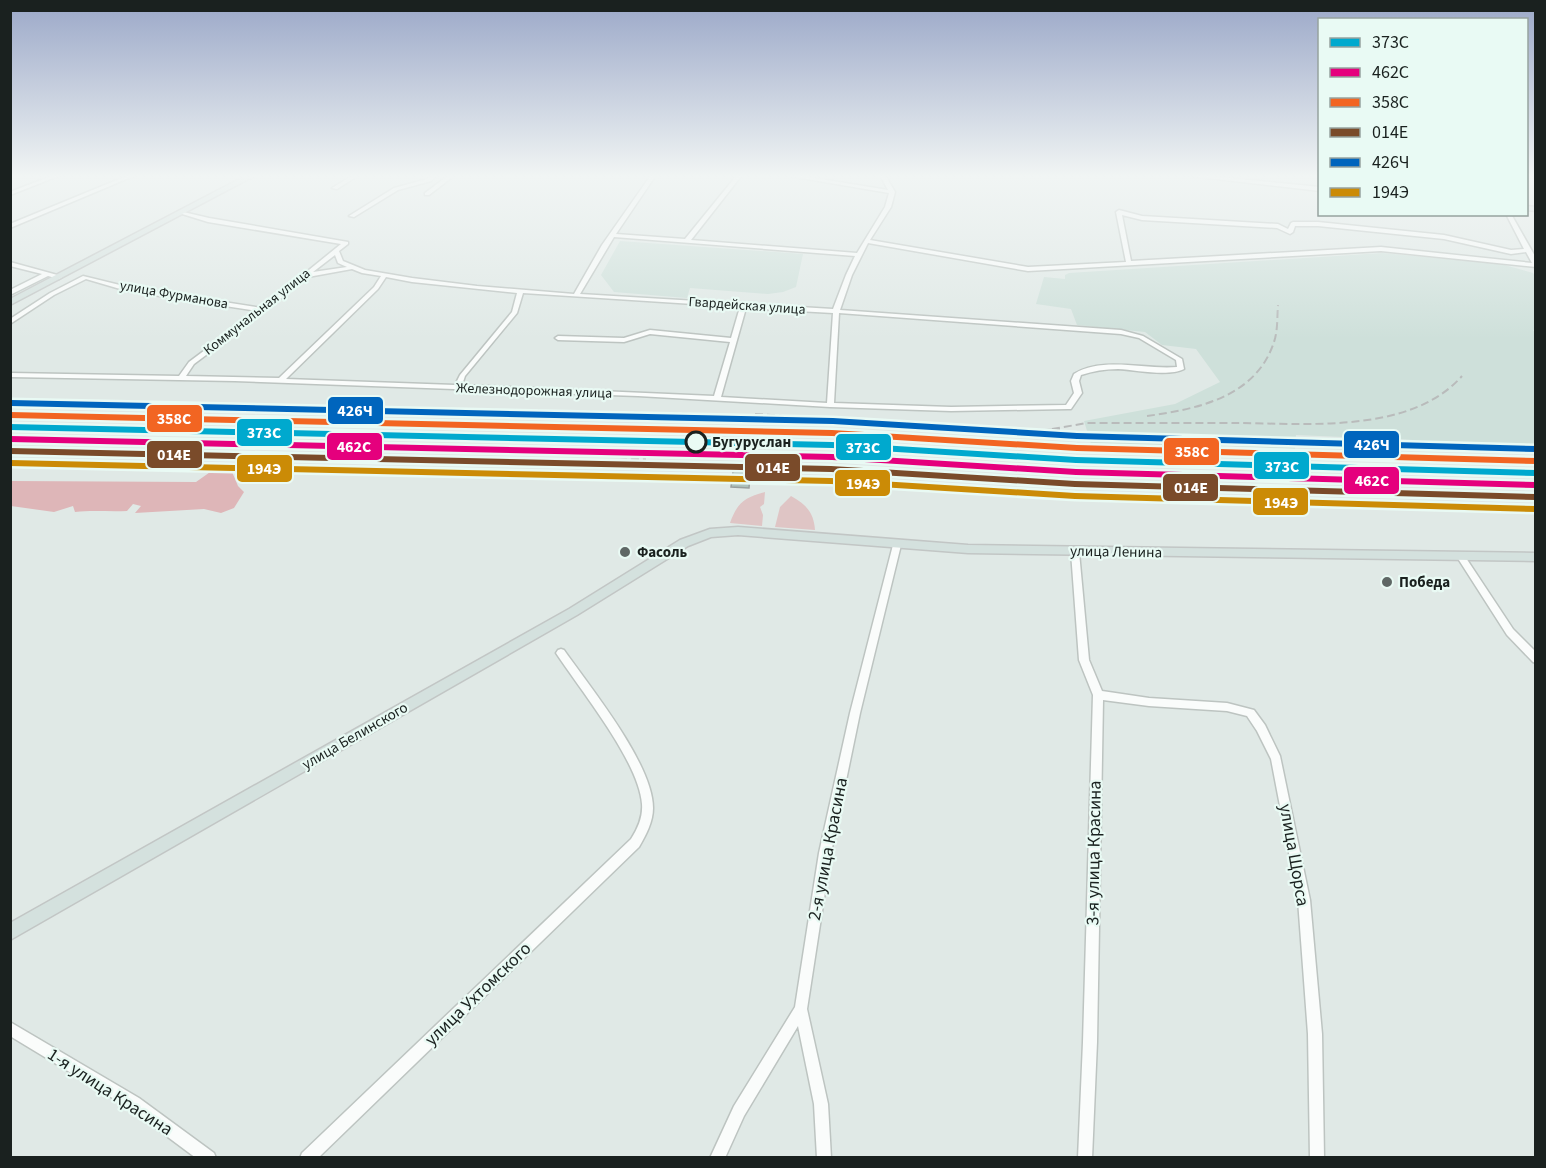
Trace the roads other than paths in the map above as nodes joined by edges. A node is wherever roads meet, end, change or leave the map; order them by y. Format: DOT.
graph roads {
  1 [pos="149,230"];
  2 [pos="265,230"];
  3 [pos="616,230"];
  4 [pos="696,230"];
  5 [pos="873,230"];
  6 [pos="1122,230"];
  7 [pos="1371,230"];
  8 [pos="1517,230"];
  9 [pos="612,235"];
  10 [pos="866,240"];
  11 [pos="687,241"];
  12 [pos="1528,250"];
  13 [pos="336,251"];
  14 [pos="859,255"];
  15 [pos="10,264"];
  16 [pos="1129,264"];
  17 [pos="1536,264"];
  18 [pos="350,268"];
  19 [pos="47,274"];
  20 [pos="306,275"];
  21 [pos="385,275"];
  22 [pos="59,278"];
  23 [pos="520,292"];
  24 [pos="10,293"];
  25 [pos="577,294"];
  26 [pos="10,303"];
  27 [pos="744,305"];
  28 [pos="263,310"];
  29 [pos="836,312"];
  30 [pos="10,322"];
  31 [pos="558,338"];
  32 [pos="734,340"];
  33 [pos="10,375"];
  34 [pos="182,377"];
  35 [pos="280,381"];
  36 [pos="457,389"];
  37 [pos="717,399"];
  38 [pos="830,405"];
  39 [pos="1058,408"];
  40 [pos="698,537"];
  41 [pos="897,545"];
  42 [pos="1075,552"];
  43 [pos="1461,556"];
  44 [pos="1536,557"];
  45 [pos="561,653"];
  46 [pos="1536,660"];
  47 [pos="1098,695"];
  48 [pos="10,932"];
  49 [pos="801,1009"];
  50 [pos="10,1028"];
  51 [pos="209,1158"];
  52 [pos="307,1158"];
  53 [pos="717,1158"];
  54 [pos="824,1158"];
  55 [pos="1085,1158"];
  56 [pos="1317,1158"];
  1 -- 22 [label="main road"];
  2 -- 13 [label="street"];
  3 -- 9 [label="street"];
  4 -- 11 [label="street"];
  5 -- 10 [label="street"];
  6 -- 16 [label="street"];
  7 -- 12 [label="street"];
  8 -- 12 [label="street"];
  9 -- 11 [label="street"];
  9 -- 25 [label="street"];
  10 -- 14 [label="street"];
  10 -- 16 [label="street"];
  11 -- 14 [label="street"];
  12 -- 17 [label="street"];
  13 -- 18 [label="street"];
  13 -- 20 [label="street, Коммунальная улица"];
  14 -- 29 [label="street"];
  15 -- 19 [label="street"];
  16 -- 17 [label="street"];
  18 -- 20 [label="street"];
  18 -- 21 [label="street, Гвардейская улица"];
  19 -- 22 [label="street"];
  19 -- 24 [label="street"];
  20 -- 28 [label="street, Коммунальная улица"];
  21 -- 23 [label="street, Гвардейская улица"];
  21 -- 35 [label="street"];
  22 -- 26 [label="main road"];
  23 -- 25 [label="street, Гвардейская улица"];
  23 -- 36 [label="street"];
  25 -- 27 [label="street, Гвардейская улица"];
  27 -- 29 [label="street, Гвардейская улица"];
  27 -- 32 [label="street"];
  28 -- 30 [label="street, улица Фурманова"];
  28 -- 34 [label="street, Коммунальная улица"];
  29 -- 38 [label="street"];
  29 -- 39 [label="street, Гвардейская улица"];
  31 -- 32 [label="street"];
  32 -- 37 [label="street"];
  33 -- 34 [label="street, Железнодорожная улица"];
  34 -- 35 [label="street, Железнодорожная улица"];
  35 -- 36 [label="street, Железнодорожная улица"];
  36 -- 37 [label="street, Железнодорожная улица"];
  37 -- 38 [label="street, Железнодорожная улица"];
  38 -- 39 [label="street, Железнодорожная улица"];
  40 -- 41 [label="main road, улица Ленина"];
  40 -- 48 [label="main road, улица Белинского"];
  41 -- 42 [label="main road, улица Ленина"];
  41 -- 49 [label="street, 2-я улица Красина"];
  42 -- 43 [label="main road, улица Ленина"];
  42 -- 47 [label="street, 3-я улица Красина"];
  43 -- 44 [label="main road, улица Ленина"];
  43 -- 46 [label="street"];
  45 -- 52 [label="street, улица Ухтомского"];
  47 -- 55 [label="street, 3-я улица Красина"];
  47 -- 56 [label="street, улица Щорса"];
  49 -- 53 [label="street"];
  49 -- 54 [label="street, 2-я улица Красина"];
  50 -- 51 [label="street, 1-я улица Красина"];
}
